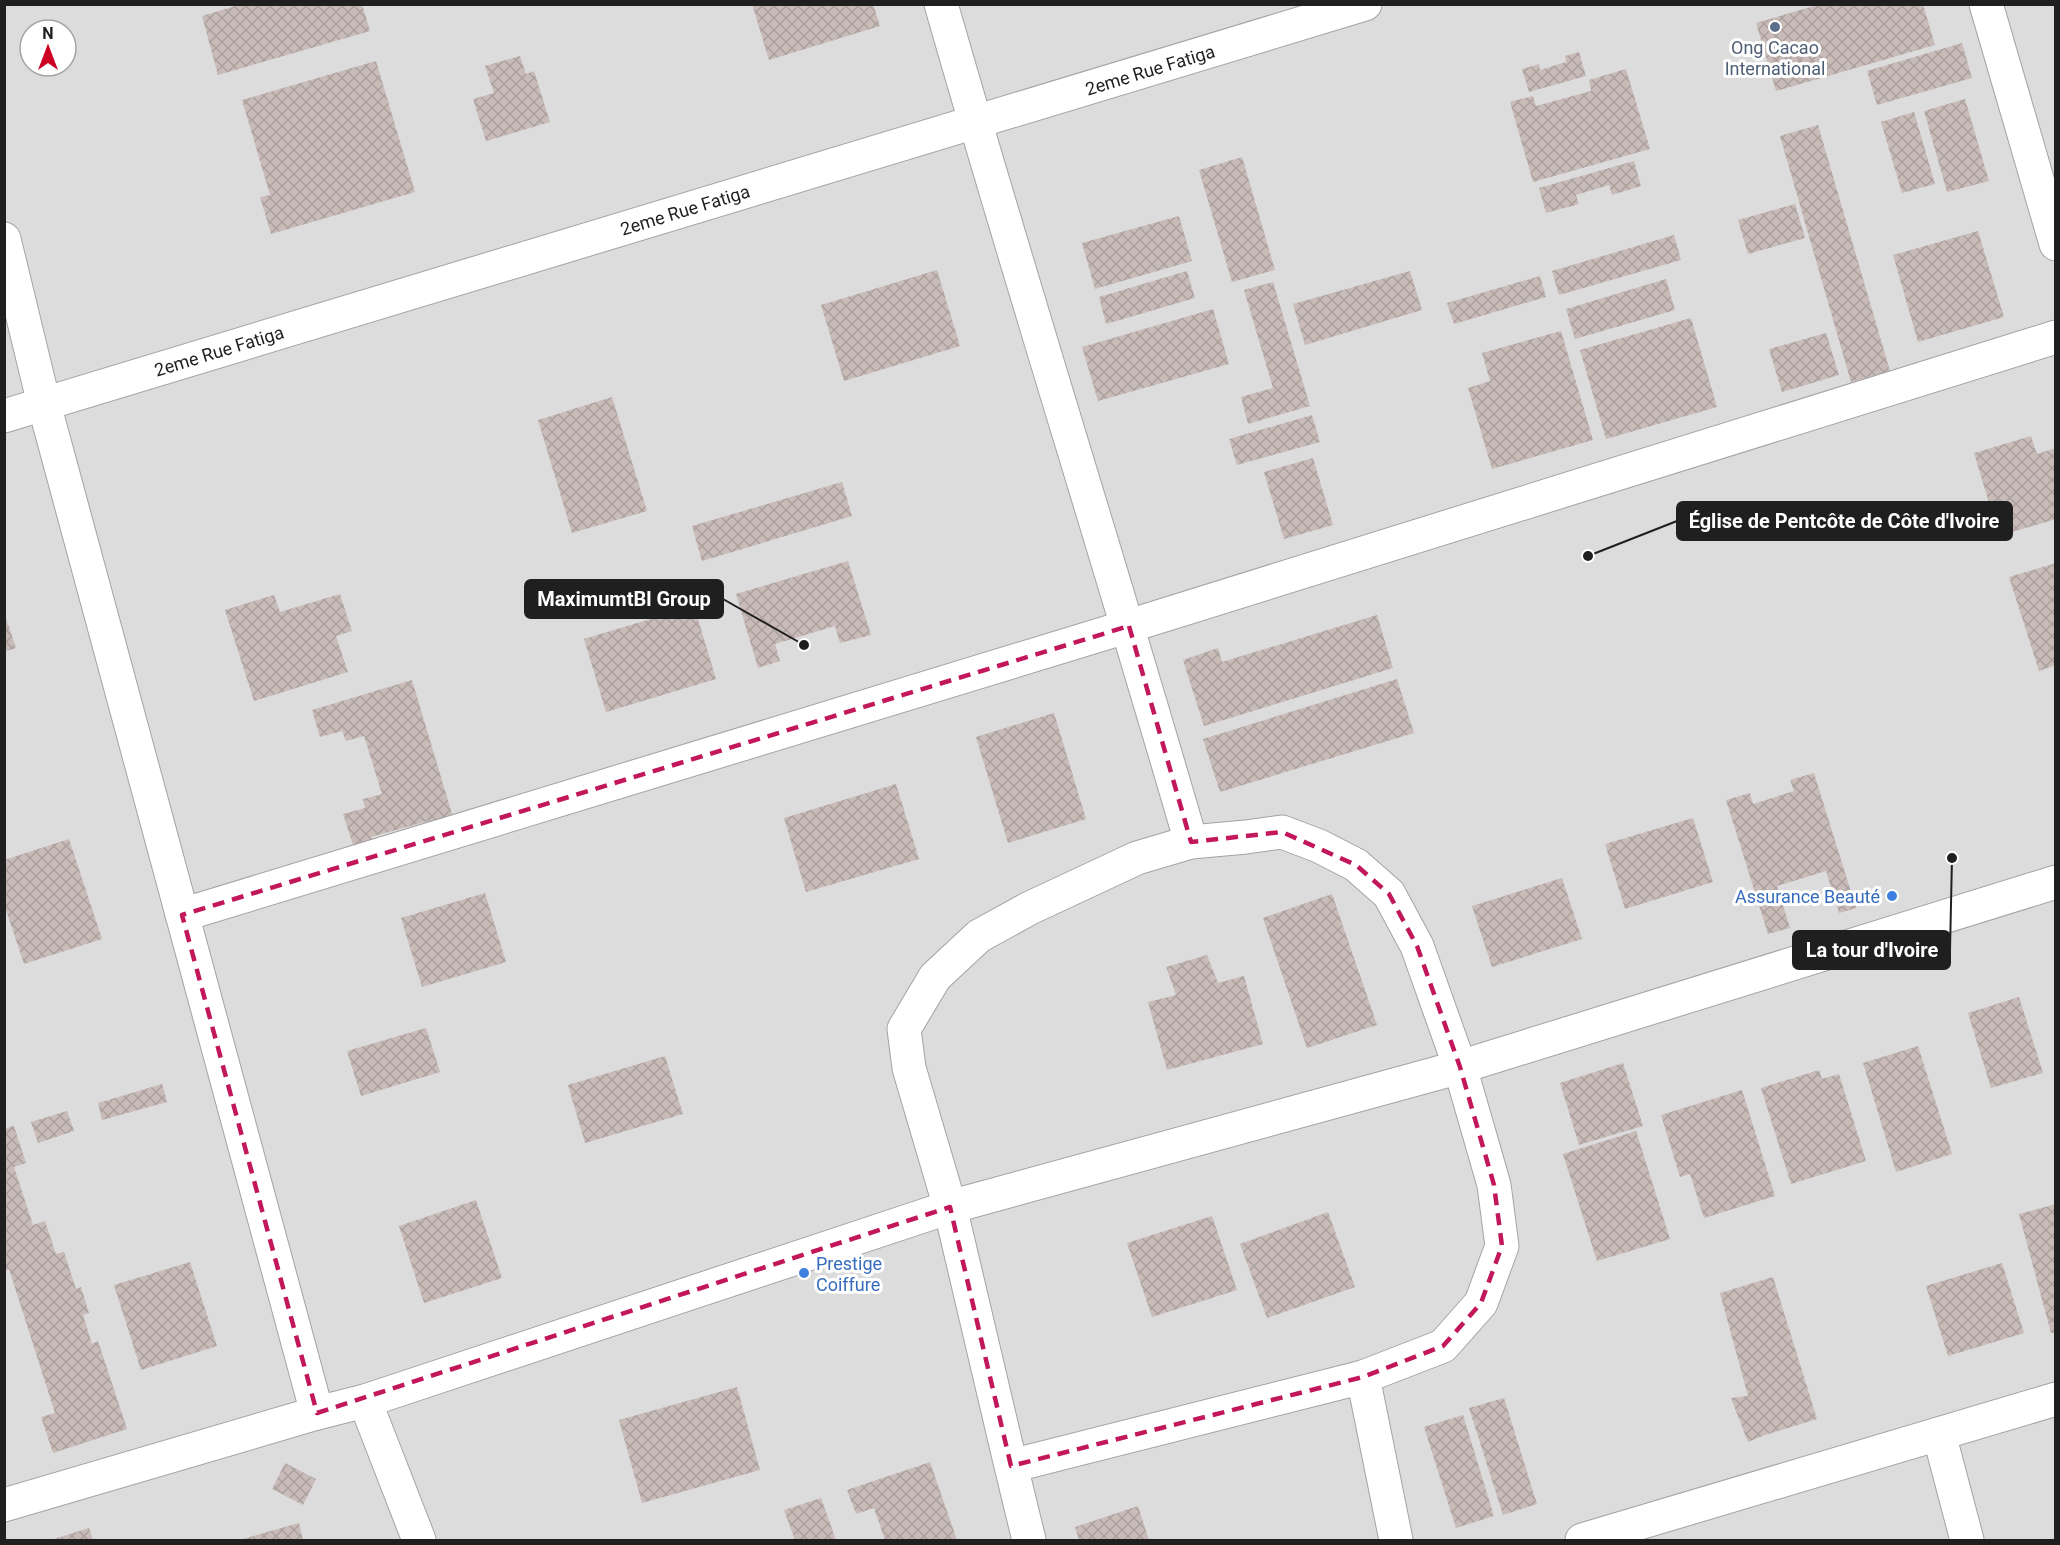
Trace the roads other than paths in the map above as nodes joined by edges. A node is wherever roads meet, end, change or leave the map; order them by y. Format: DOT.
graph roads {
  1 [pos="940,4"];
  2 [pos="1365,4"];
  3 [pos="1986,4"];
  4 [pos="975,123"];
  5 [pos="4,239"];
  6 [pos="2055,244"];
  7 [pos="2055,337"];
  8 [pos="44,404"];
  9 [pos="4,416"];
  10 [pos="1129,626"];
  11 [pos="1191,842"];
  12 [pos="2055,882"];
  13 [pos="182,915"];
  14 [pos="1460,1067"];
  15 [pos="950,1207"];
  16 [pos="1363,1377"];
  17 [pos="2055,1399"];
  18 [pos="365,1401"];
  19 [pos="317,1413"];
  20 [pos="1939,1434"];
  21 [pos="1011,1466"];
  22 [pos="4,1505"];
  23 [pos="419,1540"];
  24 [pos="1029,1540"];
  25 [pos="1396,1540"];
  26 [pos="1582,1540"];
  27 [pos="1967,1540"];
  1 -- 4 [label="street"];
  2 -- 4 [label="street, 2eme Rue Fatiga"];
  3 -- 6 [label="street"];
  4 -- 8 [label="street, 2eme Rue Fatiga"];
  4 -- 10 [label="street"];
  5 -- 8 [label="street"];
  7 -- 10 [label="street"];
  8 -- 9 [label="street, 2eme Rue Fatiga"];
  8 -- 13 [label="street"];
  10 -- 11 [label="street"];
  10 -- 13 [label="street"];
  11 -- 14 [label="street"];
  11 -- 15 [label="street"];
  12 -- 14 [label="street"];
  13 -- 19 [label="street"];
  14 -- 15 [label="street"];
  14 -- 16 [label="street"];
  15 -- 18 [label="street"];
  15 -- 21 [label="street"];
  16 -- 21 [label="street"];
  16 -- 25 [label="street"];
  17 -- 20 [label="street"];
  18 -- 19 [label="street"];
  18 -- 23 [label="street"];
  19 -- 22 [label="street"];
  20 -- 26 [label="street"];
  20 -- 27 [label="street"];
  21 -- 24 [label="street"];
}
